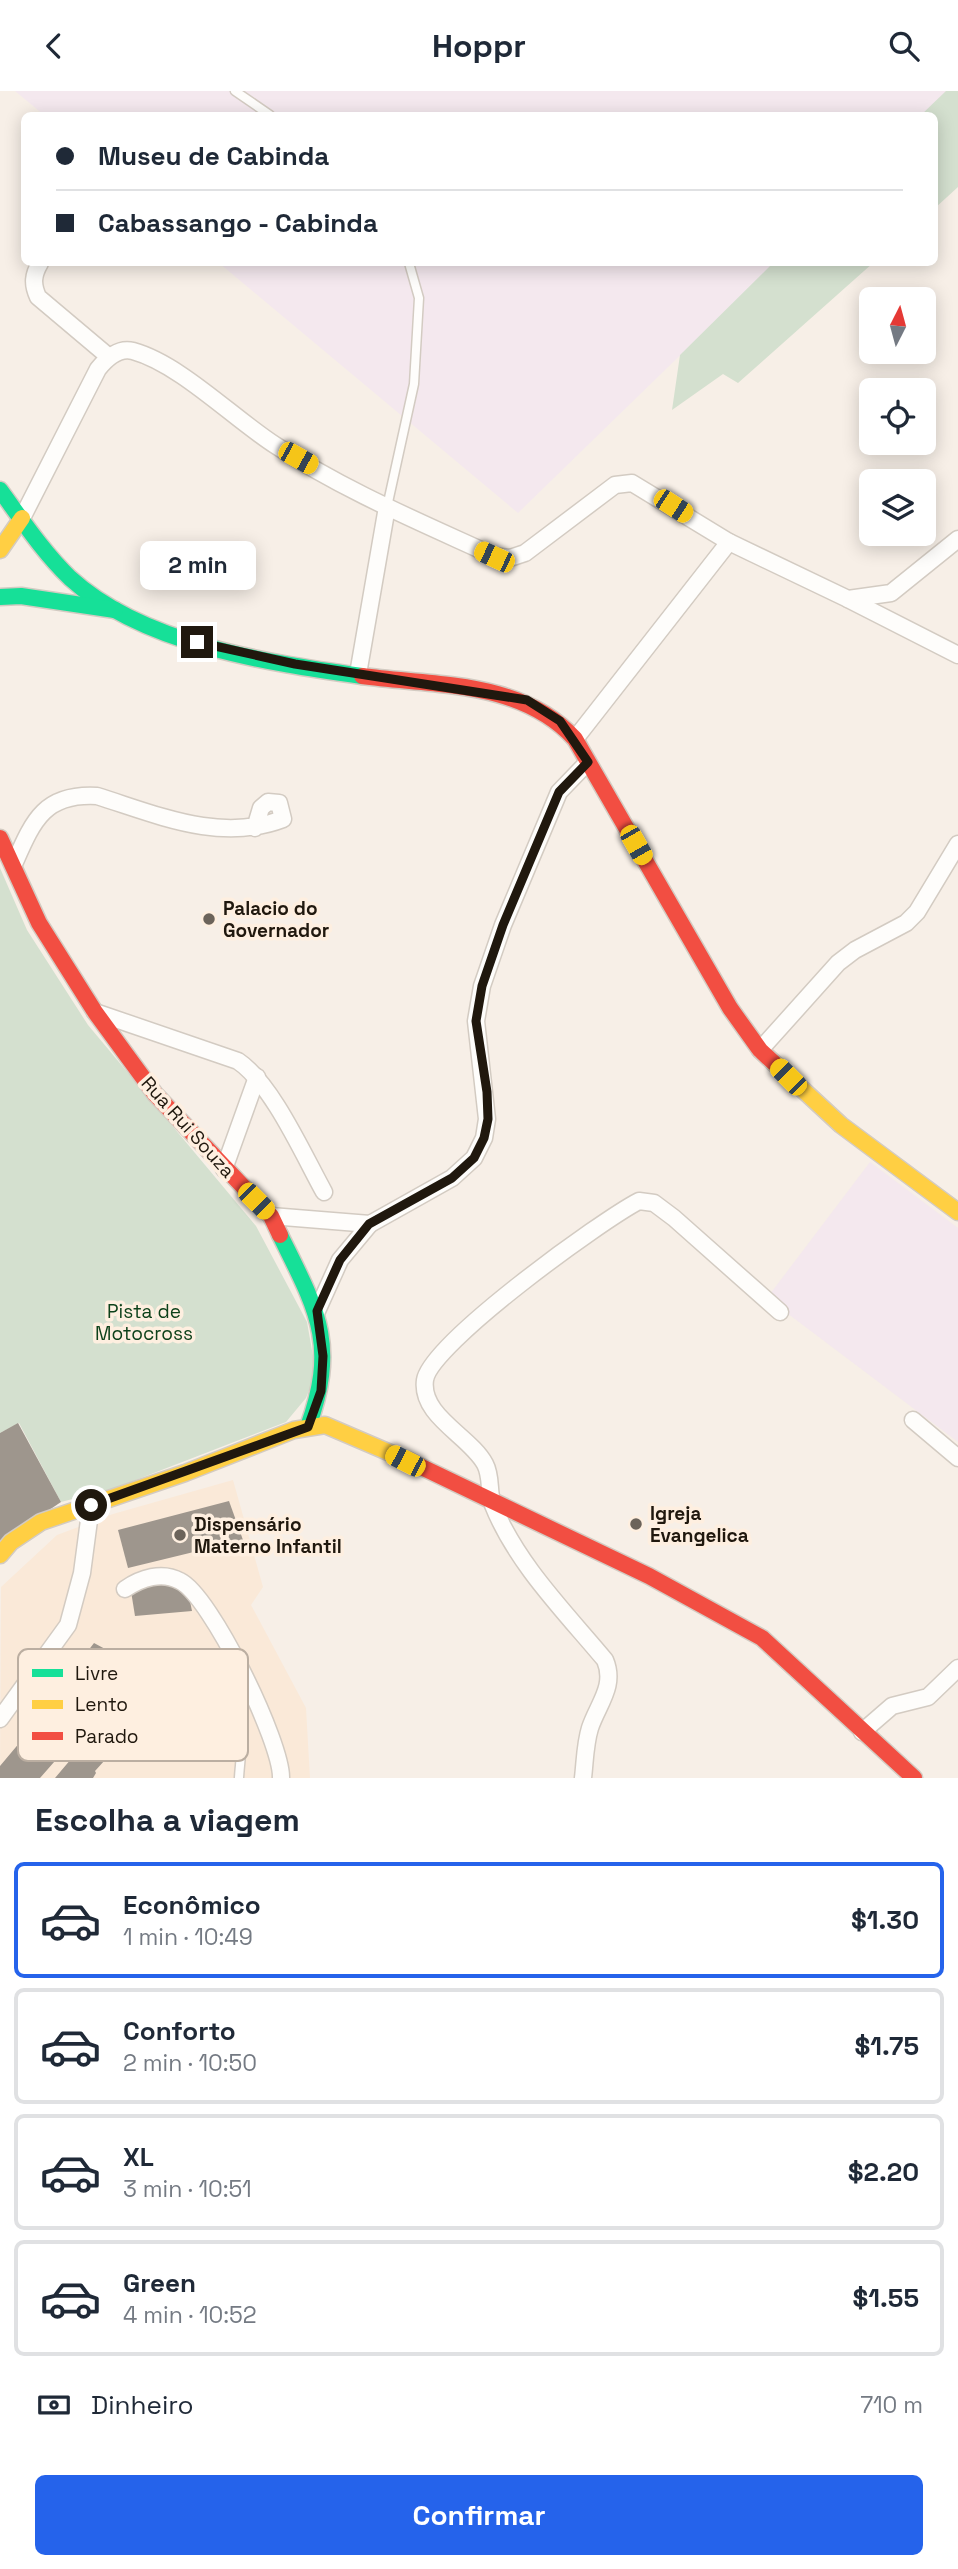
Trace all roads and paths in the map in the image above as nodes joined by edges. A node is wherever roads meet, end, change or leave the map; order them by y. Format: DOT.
graph roads {
  1 [pos="235,91"];
  2 [pos="266,112"];
  3 [pos="38,266"];
  4 [pos="410,266"];
  5 [pos="108,356"];
  6 [pos="0,490"];
  7 [pos="387,507"];
  8 [pos="22,518"];
  9 [pos="958,539"];
  10 [pos="729,542"];
  11 [pos="0,550"];
  12 [pos="63,570"];
  13 [pos="0,597"];
  14 [pos="43,598"];
  15 [pos="848,599"];
  16 [pos="115,610"];
  17 [pos="958,655"];
  18 [pos="358,674"];
  19 [pos="575,739"];
  20 [pos="588,762"];
  21 [pos="255,828"];
  22 [pos="0,838"];
  23 [pos="958,844"];
  24 [pos="14,864"];
  25 [pos="95,1012"];
  26 [pos="760,1050"];
  27 [pos="257,1077"];
  28 [pos="224,1169"];
  29 [pos="324,1192"];
  30 [pos="958,1212"];
  31 [pos="271,1216"];
  32 [pos="369,1224"];
  33 [pos="317,1311"];
  34 [pos="780,1312"];
  35 [pos="914,1420"];
  36 [pos="308,1427"];
  37 [pos="958,1458"];
  38 [pos="492,1503"];
  39 [pos="91,1505"];
  40 [pos="0,1555"];
  41 [pos="125,1589"];
  42 [pos="51,1649"];
  43 [pos="228,1649"];
  44 [pos="954,1679"];
  45 [pos="248,1683"];
  46 [pos="18,1694"];
  47 [pos="0,1719"];
  48 [pos="862,1732"];
  49 [pos="281,1778"];
  50 [pos="583,1778"];
  51 [pos="914,1778"];
  1 -- 2 [label="lane"];
  3 -- 5 [label="street"];
  4 -- 7 [label="lane"];
  5 -- 7 [label="street"];
  5 -- 8 [label="street"];
  6 -- 8 [label="main road"];
  7 -- 10 [label="street"];
  7 -- 18 [label="street"];
  8 -- 11 [label="main road"];
  8 -- 12 [label="main road"];
  9 -- 15 [label="street"];
  10 -- 15 [label="street"];
  10 -- 19 [label="street"];
  12 -- 14 [label="main road"];
  12 -- 16 [label="main road"];
  13 -- 14 [label="main road"];
  14 -- 16 [label="main road"];
  15 -- 17 [label="street"];
  16 -- 18 [label="main road"];
  18 -- 19 [label="main road"];
  19 -- 20 [label="main road"];
  20 -- 26 [label="main road"];
  20 -- 32 [label="street"];
  21 -- 24 [label="street"];
  22 -- 24 [label="main road, Rua Rui Souza"];
  23 -- 26 [label="street"];
  24 -- 25 [label="main road, Rua Rui Souza"];
  25 -- 27 [label="street"];
  25 -- 28 [label="main road, Rua Rui Souza"];
  26 -- 30 [label="main road"];
  27 -- 28 [label="street"];
  27 -- 29 [label="street"];
  28 -- 31 [label="main road, Rua Rui Souza"];
  31 -- 32 [label="street"];
  31 -- 33 [label="main road, Rua Rui Souza"];
  32 -- 33 [label="street"];
  33 -- 36 [label="main road, Rua Rui Souza"];
  34 -- 38 [label="street"];
  35 -- 37 [label="street"];
  36 -- 38 [label="main road"];
  36 -- 39 [label="main road"];
  38 -- 48 [label="main road"];
  38 -- 50 [label="street"];
  39 -- 40 [label="main road"];
  39 -- 42 [label="street"];
  41 -- 43 [label="street"];
  44 -- 48 [label="street"];
  45 -- 49 [label="street"];
  46 -- 47 [label="street"];
  48 -- 51 [label="main road"];
}
